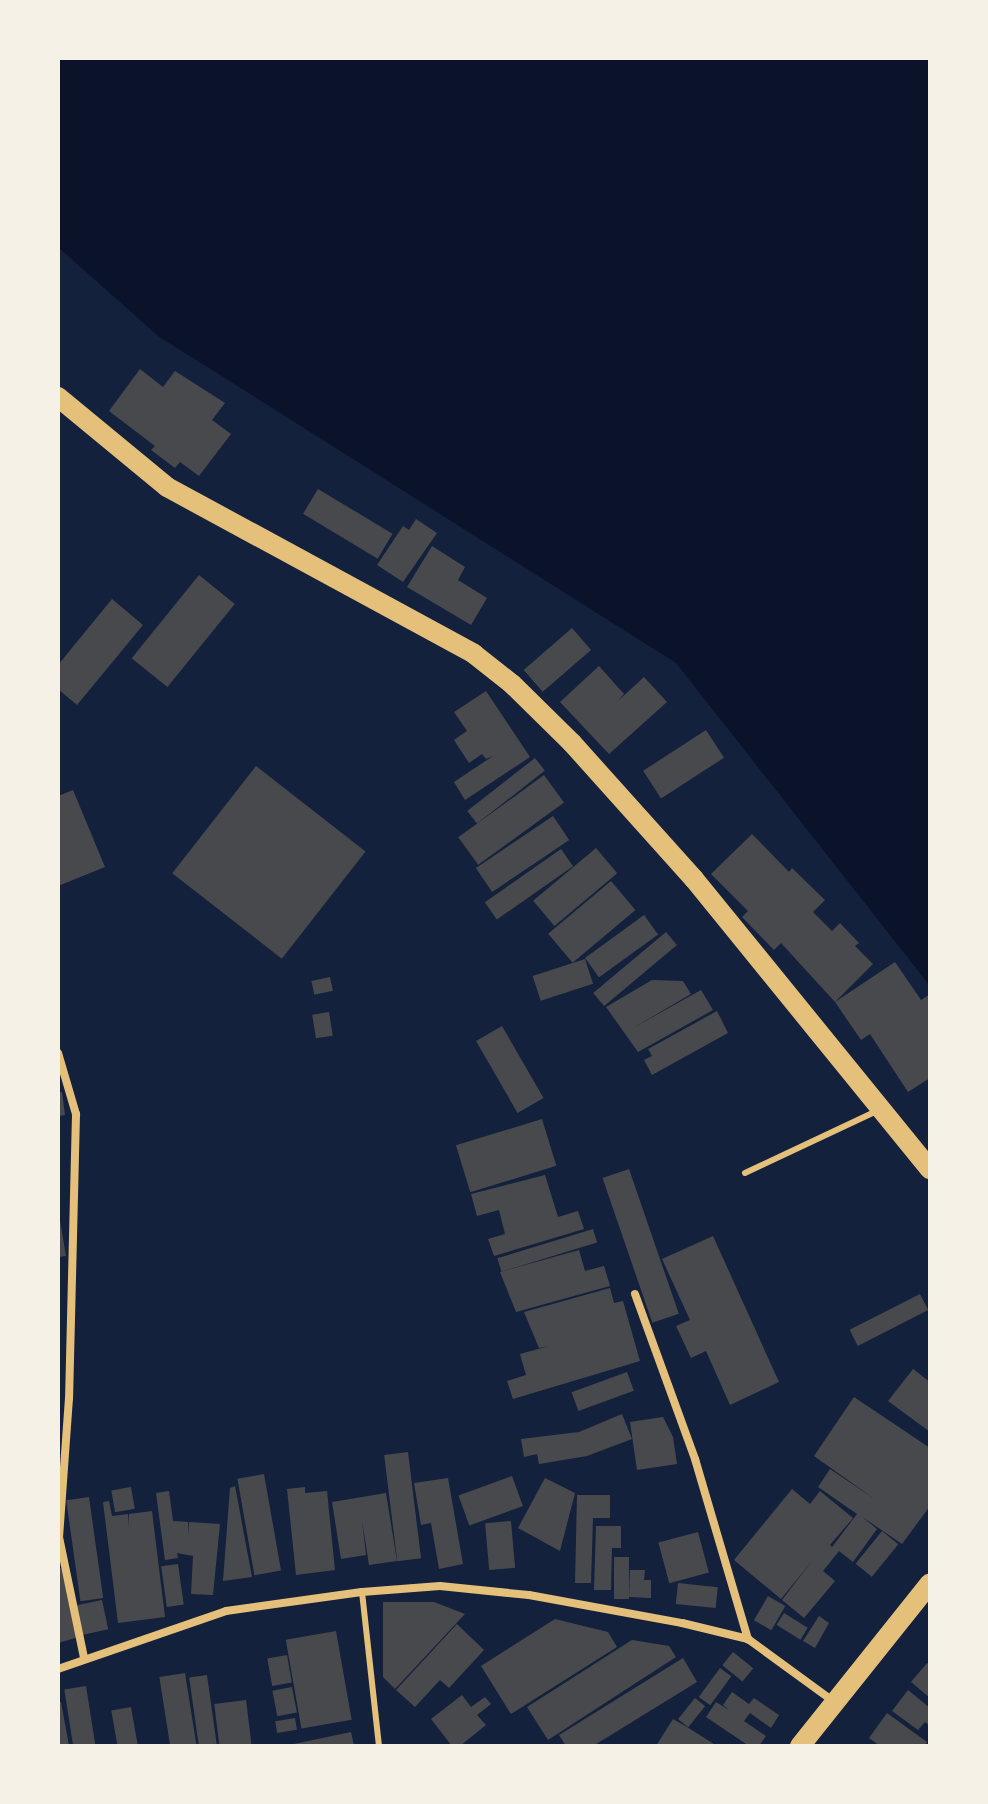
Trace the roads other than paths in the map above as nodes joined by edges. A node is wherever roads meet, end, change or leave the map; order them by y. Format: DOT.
graph roads {
  1 [pos="58,397"];
  2 [pos="58,1053"];
  3 [pos="882,1109"];
  4 [pos="930,1169"];
  5 [pos="745,1173"];
  6 [pos="635,1294"];
  7 [pos="930,1583"];
  8 [pos="362,1592"];
  9 [pos="748,1639"];
  10 [pos="84,1658"];
  11 [pos="58,1669"];
  12 [pos="833,1701"];
  13 [pos="379,1746"];
  14 [pos="800,1746"];
  1 -- 3 [label="main road"];
  2 -- 10 [label="street"];
  3 -- 4 [label="main road"];
  3 -- 5 [label="lane"];
  6 -- 9 [label="street"];
  7 -- 12 [label="main road"];
  8 -- 9 [label="street"];
  8 -- 10 [label="street"];
  8 -- 13 [label="lane"];
  9 -- 12 [label="street"];
  10 -- 11 [label="street"];
  12 -- 14 [label="main road"];
}
